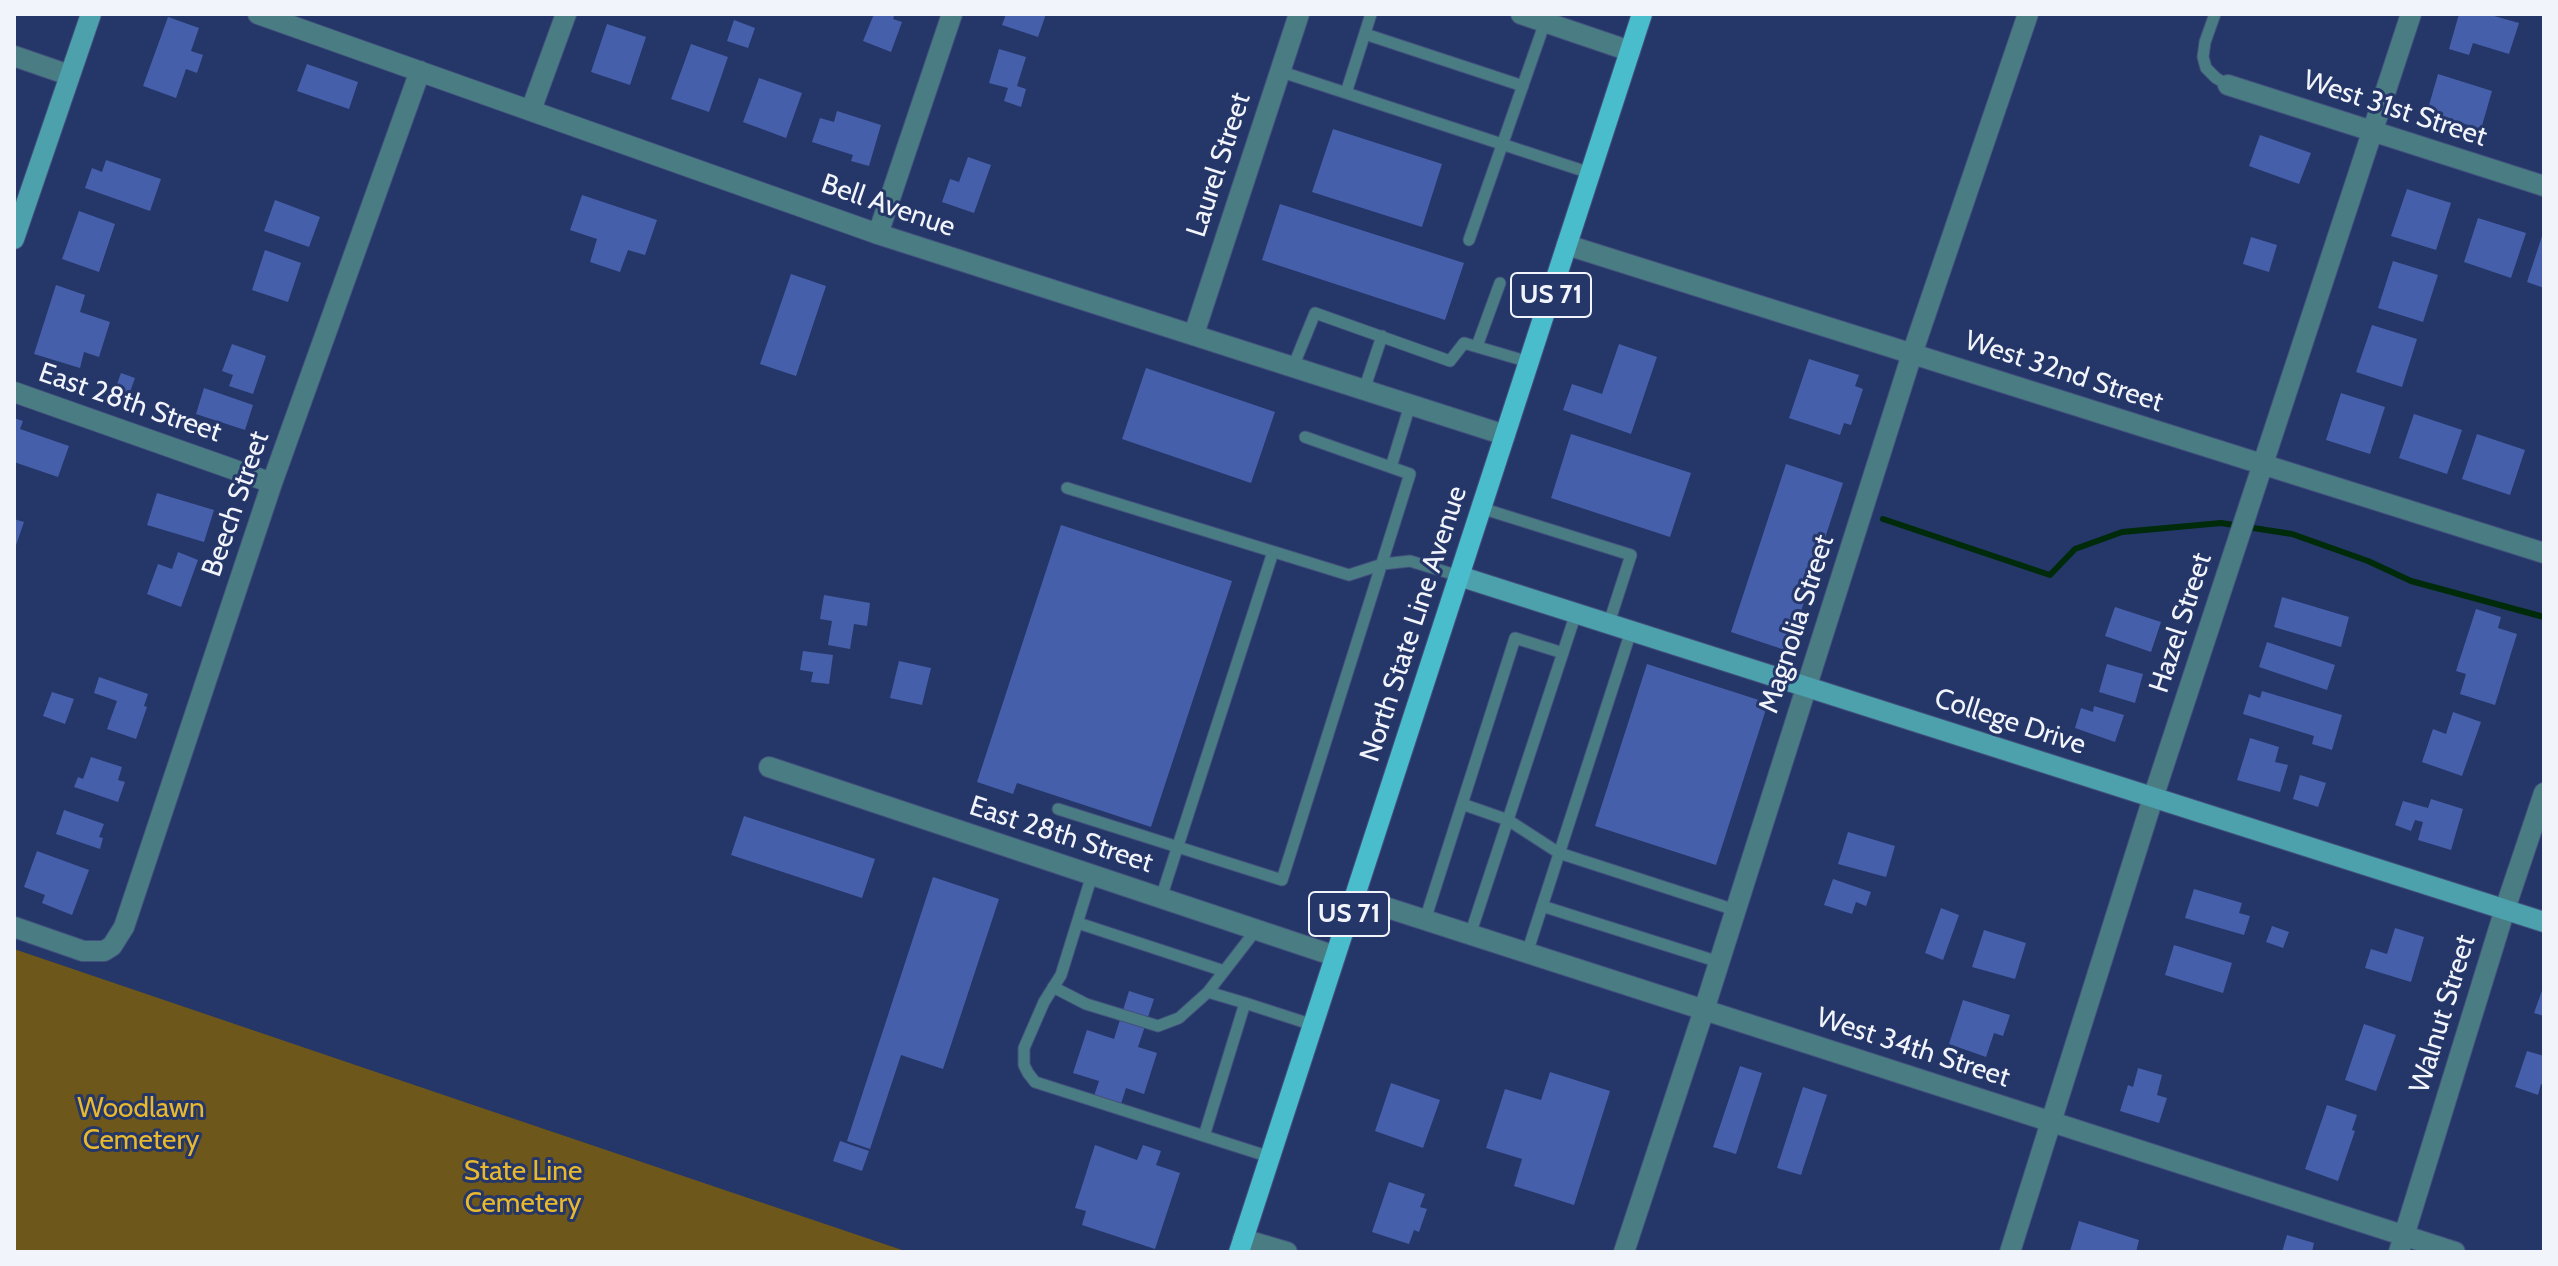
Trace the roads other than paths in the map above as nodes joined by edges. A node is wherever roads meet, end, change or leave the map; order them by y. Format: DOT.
graph roads {
  1 [pos="91,14"];
  2 [pos="258,14"];
  3 [pos="566,14"];
  4 [pos="952,14"];
  5 [pos="1299,14"];
  6 [pos="1371,14"];
  7 [pos="1521,14"];
  8 [pos="1642,14"];
  9 [pos="2028,14"];
  10 [pos="2215,14"];
  11 [pos="2411,14"];
  12 [pos="1545,22"];
  13 [pos="1365,34"];
  14 [pos="1630,51"];
  15 [pos="14,56"];
  16 [pos="420,71"];
  17 [pos="1279,71"];
  18 [pos="69,75"];
  19 [pos="2228,85"];
  20 [pos="1523,86"];
  21 [pos="1346,93"];
  22 [pos="531,110"];
  23 [pos="2372,132"];
  24 [pos="1502,146"];
  25 [pos="1590,173"];
  26 [pos="2544,186"];
  27 [pos="878,234"];
  28 [pos="14,239"];
  29 [pos="1469,240"];
  30 [pos="1567,245"];
  31 [pos="1500,283"];
  32 [pos="1194,334"];
  33 [pos="1382,336"];
  34 [pos="1477,346"];
  35 [pos="1912,354"];
  36 [pos="1529,362"];
  37 [pos="1293,367"];
  38 [pos="1364,390"];
  39 [pos="14,392"];
  40 [pos="1410,405"];
  41 [pos="1505,435"];
  42 [pos="1305,437"];
  43 [pos="2263,464"];
  44 [pos="1391,467"];
  45 [pos="272,483"];
  46 [pos="1067,488"];
  47 [pos="1481,508"];
  48 [pos="1273,552"];
  49 [pos="2544,553"];
  50 [pos="1383,564"];
  51 [pos="1459,576"];
  52 [pos="1576,613"];
  53 [pos="1609,623"];
  54 [pos="1631,631"];
  55 [pos="1563,653"];
  56 [pos="1806,686"];
  57 [pos="769,767"];
  58 [pos="2544,793"];
  59 [pos="2153,798"];
  60 [pos="1462,804"];
  61 [pos="1058,809"];
  62 [pos="1508,820"];
  63 [pos="1177,847"];
  64 [pos="1559,853"];
  65 [pos="1092,875"];
  66 [pos="1354,897"];
  67 [pos="1161,898"];
  68 [pos="1542,906"];
  69 [pos="2505,909"];
  70 [pos="1735,910"];
  71 [pos="1425,920"];
  72 [pos="2544,922"];
  73 [pos="1078,923"];
  74 [pos="14,927"];
  75 [pos="1256,930"];
  76 [pos="1470,935"];
  77 [pos="1527,953"];
  78 [pos="1335,956"];
  79 [pos="1719,962"];
  80 [pos="1224,971"];
  81 [pos="1053,987"];
  82 [pos="1208,992"];
  83 [pos="1245,1003"];
  84 [pos="1704,1010"];
  85 [pos="1313,1025"];
  86 [pos="2052,1122"];
  87 [pos="1204,1136"];
  88 [pos="1270,1157"];
  89 [pos="2401,1244"];
  90 [pos="1241,1245"];
  91 [pos="1287,1252"];
  92 [pos="1624,1252"];
  93 [pos="2010,1252"];
  94 [pos="2455,1252"];
  1 -- 18 [label="street"];
  2 -- 16 [label="street, Bell Avenue"];
  3 -- 22 [label="street"];
  4 -- 27 [label="street"];
  5 -- 17 [label="street, Laurel Street"];
  6 -- 13 [label="lane"];
  7 -- 12 [label="street"];
  8 -- 14 [label="main road, North State Line Avenue / US 71"];
  9 -- 35 [label="street, Magnolia Street"];
  10 -- 19 [label="lane"];
  11 -- 23 [label="street, Hazel Street"];
  12 -- 14 [label="street"];
  12 -- 20 [label="lane"];
  13 -- 20 [label="lane"];
  13 -- 21 [label="lane"];
  14 -- 25 [label="main road, North State Line Avenue / US 71"];
  15 -- 18 [label="street"];
  16 -- 22 [label="street, Bell Avenue"];
  16 -- 45 [label="street, Beech Street"];
  17 -- 21 [label="lane"];
  17 -- 32 [label="street, Laurel Street"];
  18 -- 28 [label="street"];
  19 -- 23 [label="street, West 31st Street"];
  20 -- 24 [label="lane"];
  21 -- 24 [label="lane"];
  22 -- 27 [label="street, Bell Avenue"];
  23 -- 26 [label="street, West 31st Street"];
  23 -- 43 [label="street, Hazel Street"];
  24 -- 25 [label="lane"];
  24 -- 29 [label="lane"];
  25 -- 30 [label="main road, North State Line Avenue / US 71"];
  27 -- 32 [label="street, Bell Avenue"];
  30 -- 35 [label="street, West 32nd Street"];
  30 -- 36 [label="main road, North State Line Avenue / US 71"];
  31 -- 34 [label="lane"];
  32 -- 37 [label="street, Bell Avenue"];
  33 -- 34 [label="lane"];
  33 -- 37 [label="lane"];
  33 -- 38 [label="lane"];
  34 -- 36 [label="lane"];
  35 -- 43 [label="street, West 32nd Street"];
  35 -- 56 [label="street, Magnolia Street"];
  36 -- 41 [label="main road, North State Line Avenue / US 71"];
  37 -- 38 [label="street, Bell Avenue"];
  38 -- 40 [label="street, Bell Avenue"];
  39 -- 45 [label="street, East 28th Street"];
  40 -- 41 [label="street, Bell Avenue"];
  40 -- 44 [label="lane"];
  41 -- 47 [label="main road, North State Line Avenue / US 71"];
  42 -- 44 [label="lane"];
  43 -- 49 [label="street, West 32nd Street"];
  43 -- 59 [label="street, Hazel Street"];
  44 -- 50 [label="lane"];
  45 -- 74 [label="street, Beech Street"];
  46 -- 48 [label="lane"];
  47 -- 51 [label="main road, North State Line Avenue / US 71"];
  47 -- 53 [label="lane"];
  48 -- 50 [label="lane"];
  48 -- 63 [label="lane"];
  50 -- 51 [label="lane"];
  50 -- 63 [label="lane"];
  51 -- 52 [label="street, College Drive"];
  51 -- 66 [label="main road, North State Line Avenue / US 71"];
  52 -- 53 [label="street, College Drive"];
  52 -- 55 [label="lane"];
  53 -- 54 [label="street, College Drive"];
  54 -- 56 [label="street, College Drive"];
  54 -- 64 [label="lane"];
  55 -- 60 [label="lane"];
  55 -- 62 [label="lane"];
  56 -- 59 [label="street, College Drive"];
  56 -- 70 [label="street, Magnolia Street"];
  57 -- 65 [label="street, East 28th Street"];
  58 -- 69 [label="street, Walnut Street"];
  59 -- 69 [label="street, College Drive"];
  59 -- 86 [label="street, Hazel Street"];
  60 -- 62 [label="lane"];
  60 -- 71 [label="lane"];
  61 -- 63 [label="lane"];
  62 -- 64 [label="lane"];
  62 -- 76 [label="lane"];
  63 -- 67 [label="lane"];
  64 -- 68 [label="lane"];
  64 -- 70 [label="lane"];
  65 -- 67 [label="street, East 28th Street"];
  65 -- 73 [label="lane"];
  66 -- 71 [label="street, West 34th Street"];
  66 -- 78 [label="main road, North State Line Avenue / US 71"];
  67 -- 75 [label="street, East 28th Street"];
  68 -- 77 [label="lane"];
  68 -- 79 [label="lane"];
  69 -- 72 [label="street, College Drive"];
  69 -- 89 [label="street, Walnut Street"];
  70 -- 79 [label="street, Magnolia Street"];
  71 -- 76 [label="street, West 34th Street"];
  73 -- 80 [label="lane"];
  73 -- 81 [label="lane"];
  75 -- 78 [label="street, East 28th Street"];
  75 -- 80 [label="lane"];
  76 -- 77 [label="street, West 34th Street"];
  77 -- 84 [label="street, West 34th Street"];
  78 -- 85 [label="main road, North State Line Avenue / US 71"];
  79 -- 84 [label="street, Magnolia Street"];
  80 -- 82 [label="lane"];
  81 -- 82 [label="lane"];
  81 -- 87 [label="lane"];
  82 -- 83 [label="lane"];
  83 -- 85 [label="lane"];
  83 -- 87 [label="lane"];
  84 -- 86 [label="street, West 34th Street"];
  84 -- 92 [label="street, Magnolia Street"];
  85 -- 88 [label="main road, North State Line Avenue / US 71"];
  86 -- 89 [label="street, West 34th Street"];
  86 -- 93 [label="street, Hazel Street"];
  87 -- 88 [label="lane"];
  88 -- 90 [label="main road, North State Line Avenue / US 71"];
  89 -- 94 [label="street, West 34th Street"];
  90 -- 91 [label="street"];
}
